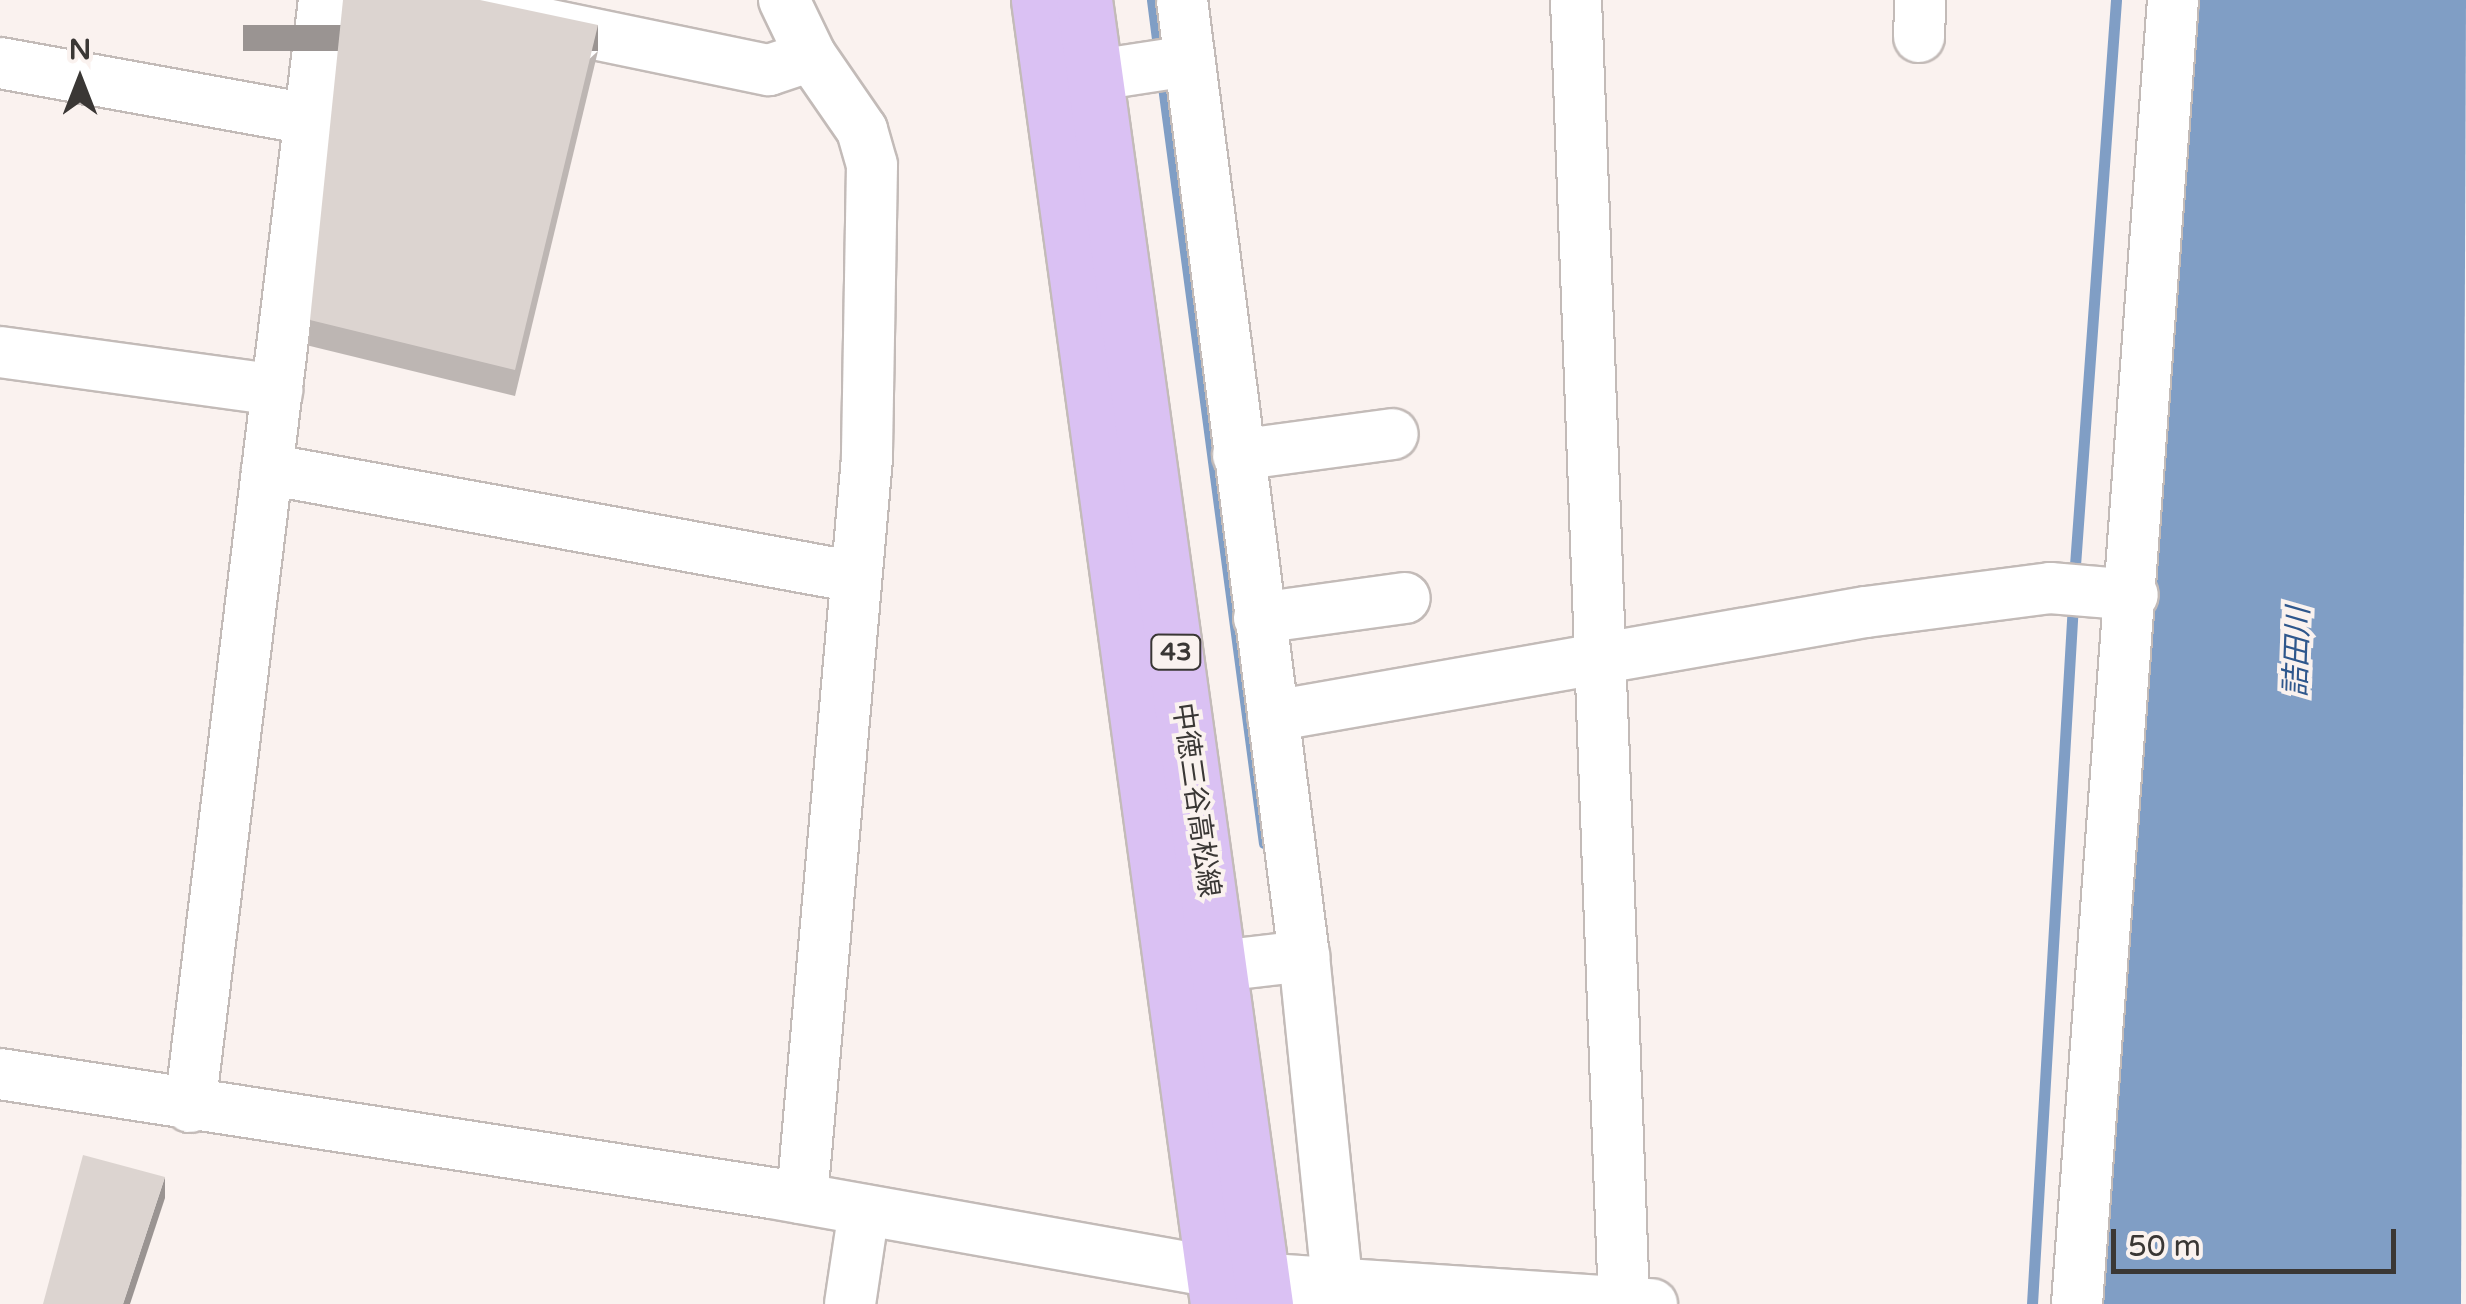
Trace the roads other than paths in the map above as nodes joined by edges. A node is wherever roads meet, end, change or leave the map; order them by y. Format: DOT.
graph roads {
  1 [pos="324,0"];
  2 [pos="430,0"];
  3 [pos="784,0"];
  4 [pos="1039,0"];
  5 [pos="1084,0"];
  6 [pos="1182,0"];
  7 [pos="1576,0"];
  8 [pos="2173,0"];
  9 [pos="811,56"];
  10 [pos="1189,62"];
  11 [pos="0,63"];
  12 [pos="1114,72"];
  13 [pos="309,119"];
  14 [pos="0,352"];
  15 [pos="277,390"];
  16 [pos="1393,434"];
  17 [pos="1238,455"];
  18 [pos="267,470"];
  19 [pos="856,578"];
  20 [pos="2093,592"];
  21 [pos="1404,598"];
  22 [pos="1259,618"];
  23 [pos="1598,656"];
  24 [pos="1273,716"];
  25 [pos="1260,962"];
  26 [pos="0,1074"];
  27 [pos="190,1106"];
  28 [pos="802,1198"];
  29 [pos="864,1210"];
  30 [pos="1338,1283"];
  31 [pos="1240,1290"];
  32 [pos="850,1304"];
  33 [pos="1633,1304"];
  34 [pos="2077,1304"];
  1 -- 13 [label="street"];
  2 -- 9 [label="street"];
  3 -- 9 [label="street"];
  4 -- 31 [label="main road, 中徳三谷高松線 / 43"];
  5 -- 12 [label="main road, 中徳三谷高松線 / 43"];
  6 -- 10 [label="street"];
  7 -- 23 [label="street"];
  8 -- 20 [label="street"];
  9 -- 19 [label="street"];
  10 -- 12 [label="street"];
  10 -- 17 [label="street"];
  11 -- 13 [label="street"];
  12 -- 25 [label="main road, 中徳三谷高松線 / 43"];
  13 -- 15 [label="street"];
  14 -- 15 [label="street"];
  15 -- 18 [label="street"];
  16 -- 17 [label="street"];
  17 -- 22 [label="street"];
  18 -- 19 [label="street"];
  18 -- 27 [label="street"];
  19 -- 28 [label="street"];
  20 -- 23 [label="street"];
  20 -- 34 [label="street"];
  21 -- 22 [label="street"];
  22 -- 24 [label="street"];
  23 -- 24 [label="street"];
  23 -- 33 [label="street"];
  24 -- 25 [label="street"];
  25 -- 30 [label="street"];
  25 -- 31 [label="main road, 中徳三谷高松線 / 43"];
  26 -- 27 [label="street"];
  27 -- 28 [label="street"];
  28 -- 29 [label="street"];
  29 -- 31 [label="street"];
  29 -- 32 [label="street"];
  30 -- 31 [label="street"];
  30 -- 33 [label="street"];
}
